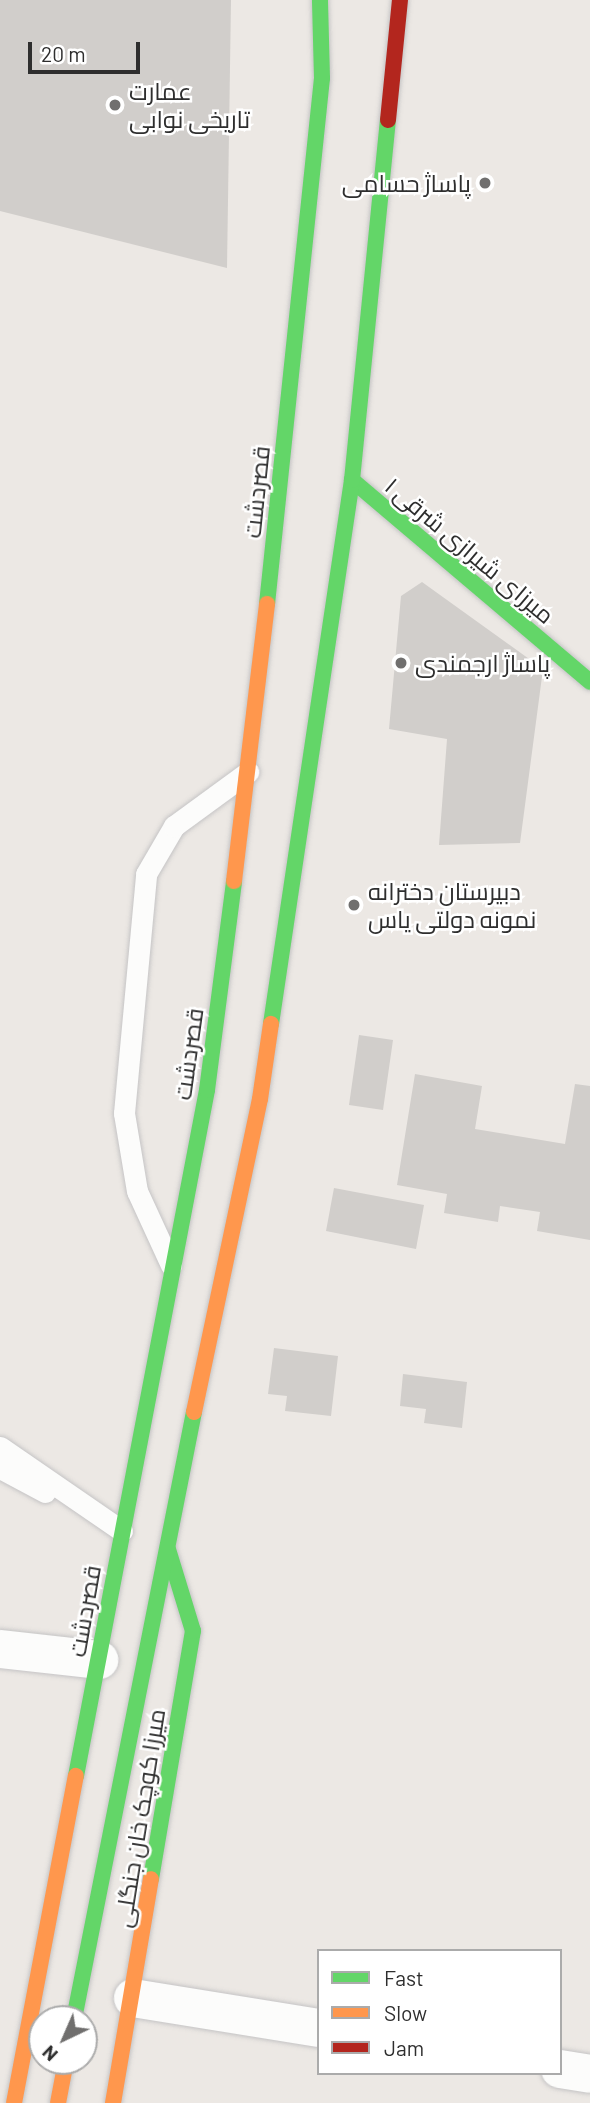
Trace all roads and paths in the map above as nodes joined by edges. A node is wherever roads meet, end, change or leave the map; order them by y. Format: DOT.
graph roads {
  1 [pos="320,0"];
  2 [pos="400,0"];
  3 [pos="352,480"];
  4 [pos="590,682"];
  5 [pos="248,772"];
  6 [pos="173,1271"];
  7 [pos="0,1447"];
  8 [pos="0,1468"];
  9 [pos="121,1531"];
  10 [pos="155,1541"];
  11 [pos="0,1649"];
  12 [pos="123,1666"];
  13 [pos="133,1998"];
  14 [pos="76,2005"];
  15 [pos="317,2028"];
  16 [pos="562,2069"];
  17 [pos="590,2074"];
  18 [pos="63,2075"];
  19 [pos="14,2103"];
  20 [pos="58,2103"];
  21 [pos="113,2103"];
  1 -- 5 [label="main road, قصردشت"];
  2 -- 3 [label="main road, قصردشت"];
  3 -- 4 [label="main road, ۱ میرزای شیرازی شرقی"];
  3 -- 10 [label="main road, قصردشت"];
  5 -- 6 [label="main road, قصردشت"];
  5 -- 6 [label="lane"];
  6 -- 9 [label="main road, قصردشت"];
  7 -- 9 [label="lane"];
  8 -- 9 [label="lane"];
  9 -- 10 [label="main road"];
  9 -- 12 [label="main road, قصردشت"];
  10 -- 12 [label="main road, قصردشت"];
  10 -- 13 [label="main road, میرزا کوچک خان جنگلی"];
  11 -- 12 [label="street"];
  12 -- 14 [label="main road, قصردشت"];
  12 -- 19 [label="main road, قصردشت"];
  13 -- 15 [label="street"];
  13 -- 21 [label="main road, میرزا کوچک خان جنگلی"];
  16 -- 17 [label="street"];
  18 -- 20 [label="main road"];
}
